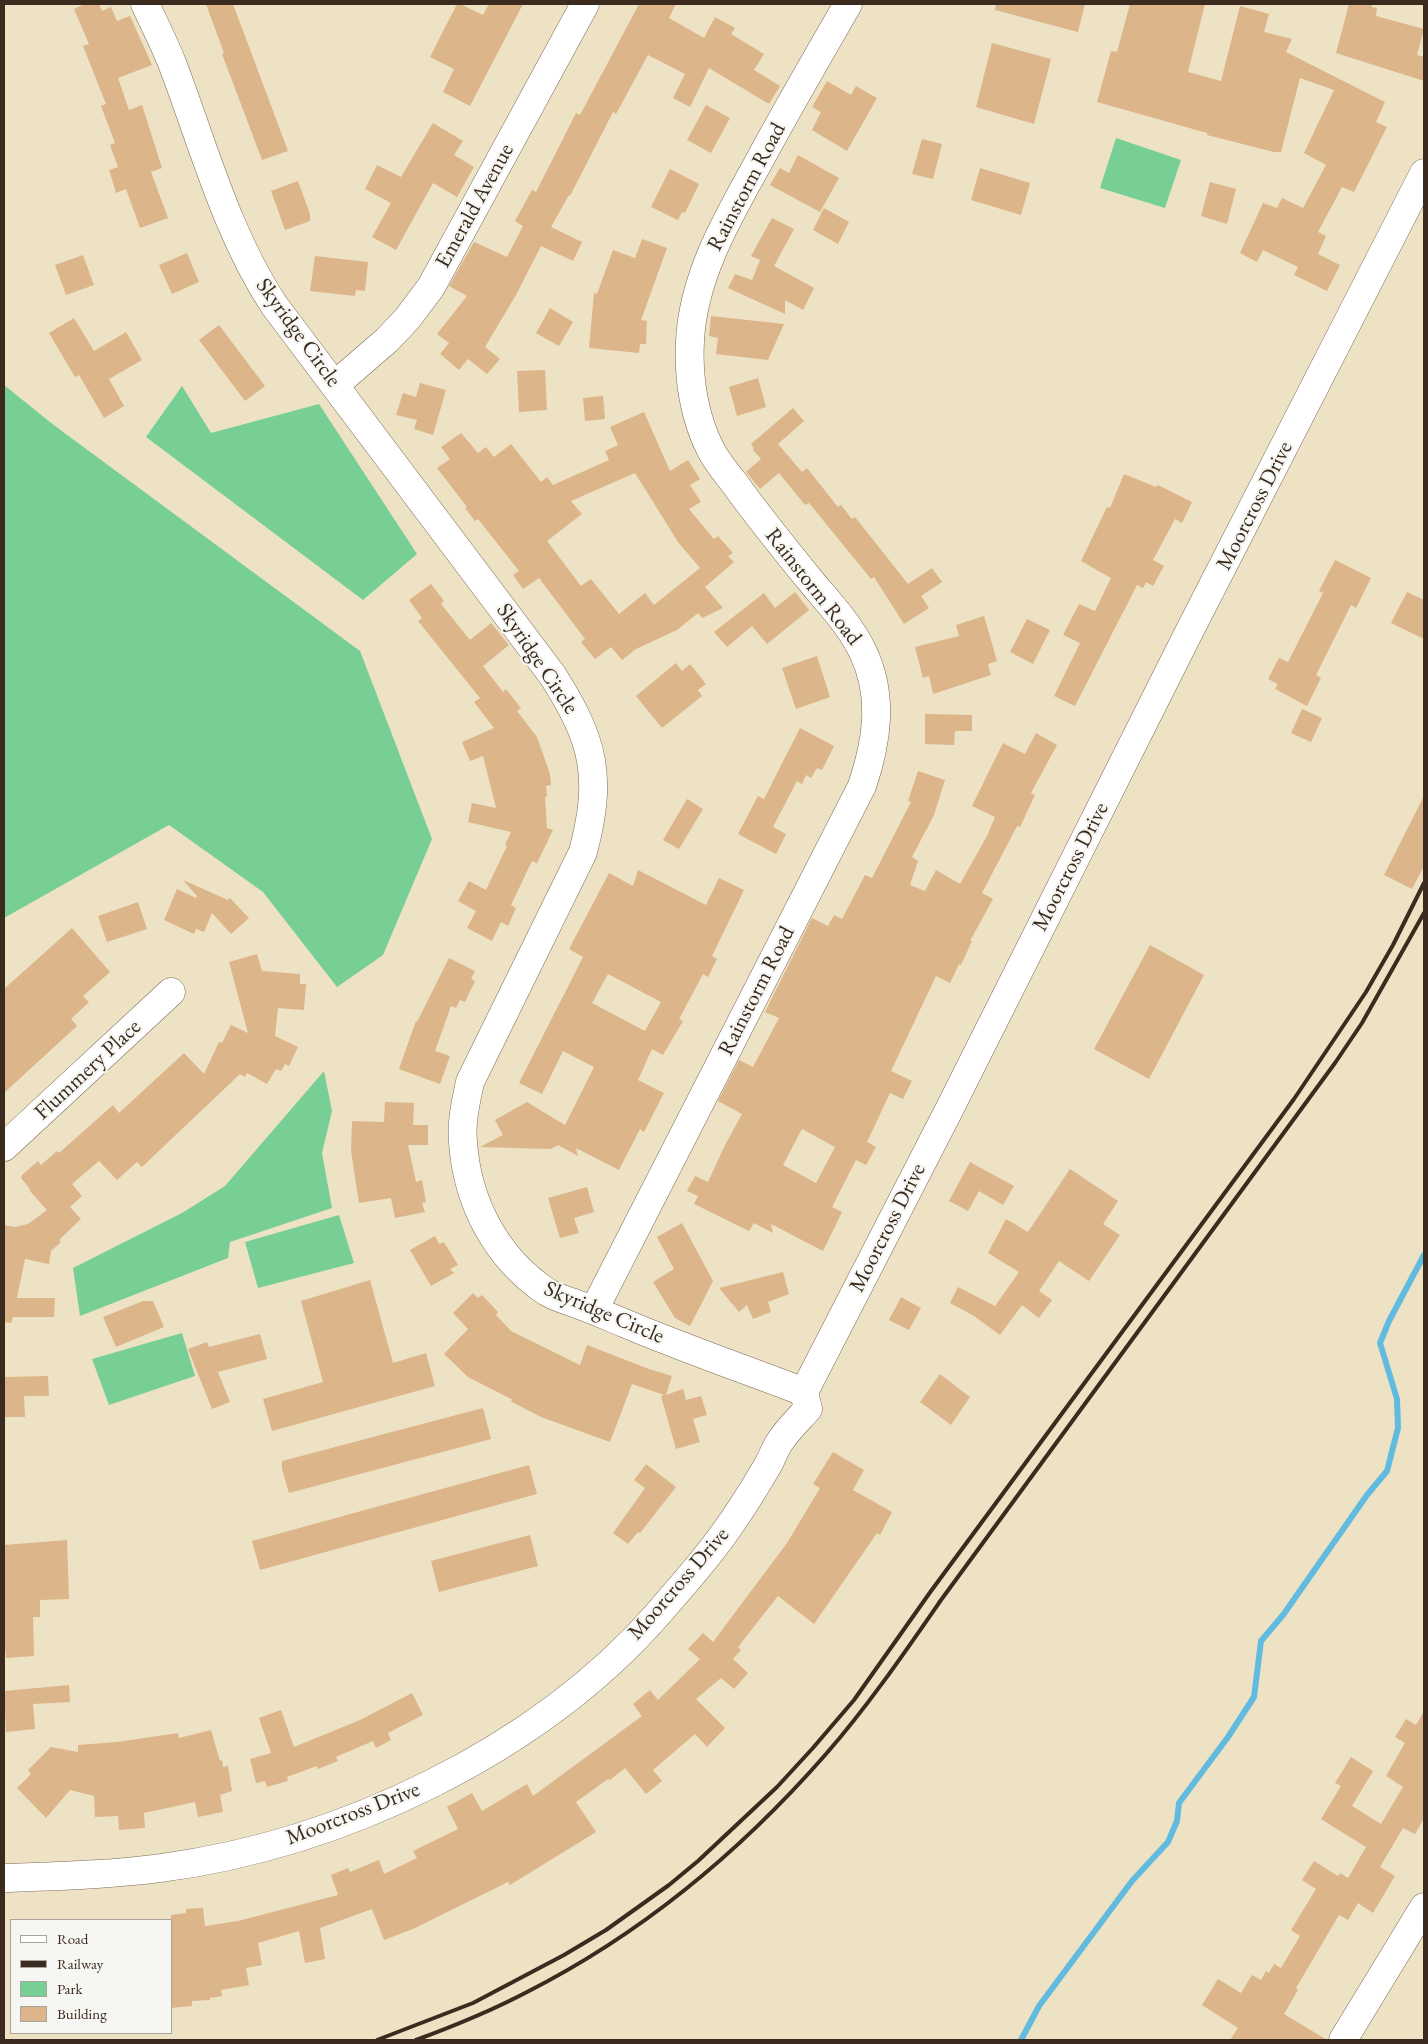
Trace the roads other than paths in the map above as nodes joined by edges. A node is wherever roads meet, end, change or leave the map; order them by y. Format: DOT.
graph roads {
  1 [pos="145,4"];
  2 [pos="585,4"];
  3 [pos="848,4"];
  4 [pos="1424,174"];
  5 [pos="335,385"];
  6 [pos="171,992"];
  7 [pos="4,1147"];
  8 [pos="594,1310"];
  9 [pos="804,1392"];
  10 [pos="4,1878"];
  11 [pos="1424,1906"];
  12 [pos="1342,2040"];
  1 -- 5 [label="street, Skyridge Circle"];
  2 -- 5 [label="street, Emerald Avenue"];
  3 -- 8 [label="street, Rainstorm Road"];
  4 -- 9 [label="street, Moorcross Drive"];
  5 -- 8 [label="street, Skyridge Circle"];
  6 -- 7 [label="street, Flummery Place"];
  8 -- 9 [label="street, Skyridge Circle"];
  9 -- 10 [label="street, Moorcross Drive"];
  11 -- 12 [label="street"];
}
